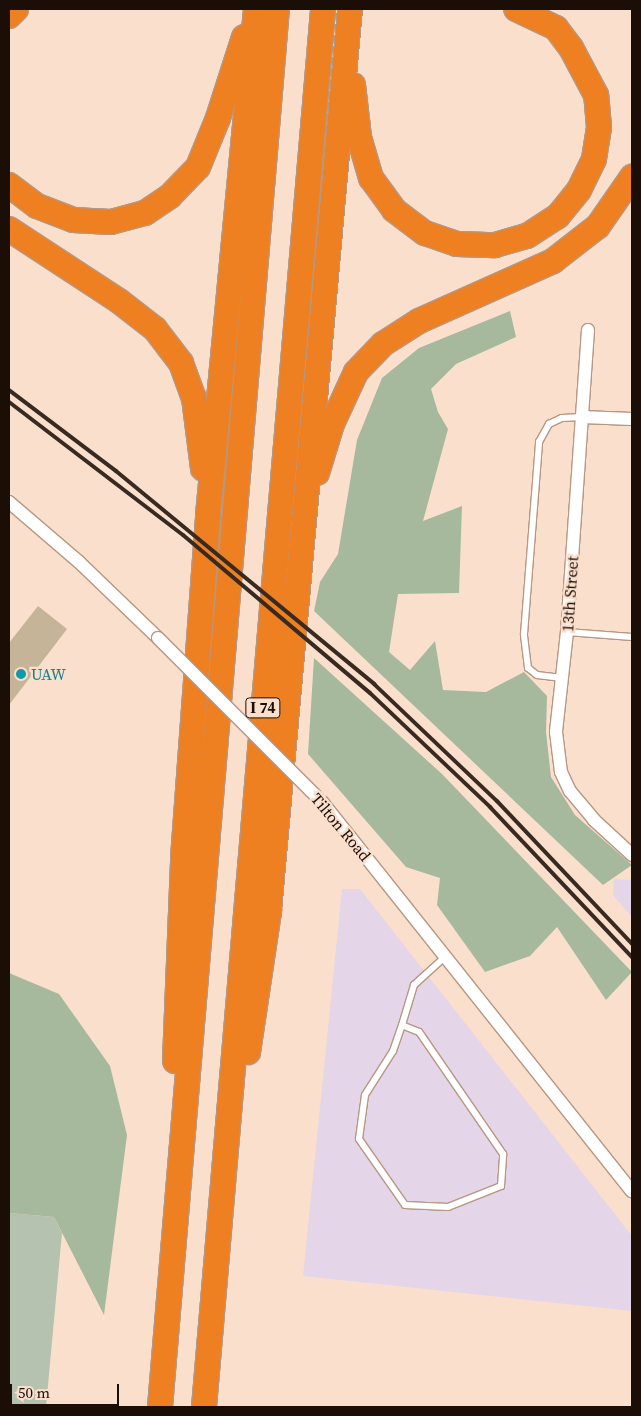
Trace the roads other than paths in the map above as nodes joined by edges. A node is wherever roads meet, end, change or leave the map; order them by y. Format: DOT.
graph roads {
  1 [pos="16,9"];
  2 [pos="252,9"];
  3 [pos="256,9"];
  4 [pos="277,9"];
  5 [pos="323,9"];
  6 [pos="516,9"];
  7 [pos="9,16"];
  8 [pos="349,19"];
  9 [pos="632,177"];
  10 [pos="9,184"];
  11 [pos="9,229"];
  12 [pos="588,330"];
  13 [pos="582,417"];
  14 [pos="632,419"];
  15 [pos="9,502"];
  16 [pos="208,515"];
  17 [pos="300,550"];
  18 [pos="567,632"];
  19 [pos="632,637"];
  20 [pos="562,678"];
  21 [pos="632,855"];
  22 [pos="446,956"];
  23 [pos="402,1025"];
  24 [pos="632,1191"];
  25 [pos="220,1208"];
  26 [pos="160,1407"];
  27 [pos="204,1407"];
  1 -- 7 [label="highway"];
  2 -- 10 [label="highway"];
  3 -- 16 [label="highway"];
  4 -- 26 [label="highway, I 74"];
  5 -- 25 [label="highway, I 74"];
  6 -- 8 [label="highway"];
  8 -- 17 [label="highway"];
  9 -- 17 [label="highway"];
  11 -- 16 [label="highway"];
  12 -- 13 [label="street, 13th Street"];
  13 -- 14 [label="street"];
  13 -- 18 [label="street, 13th Street"];
  13 -- 20 [label="lane"];
  15 -- 22 [label="street, Tilton Road, bridge"];
  16 -- 26 [label="highway"];
  17 -- 25 [label="highway"];
  18 -- 19 [label="lane"];
  18 -- 20 [label="street, 13th Street"];
  20 -- 21 [label="street, 13th Street"];
  22 -- 23 [label="lane"];
  22 -- 24 [label="street, Tilton Road"];
  23 -- 23 [label="lane"];
  25 -- 27 [label="highway, I 74"];
}
